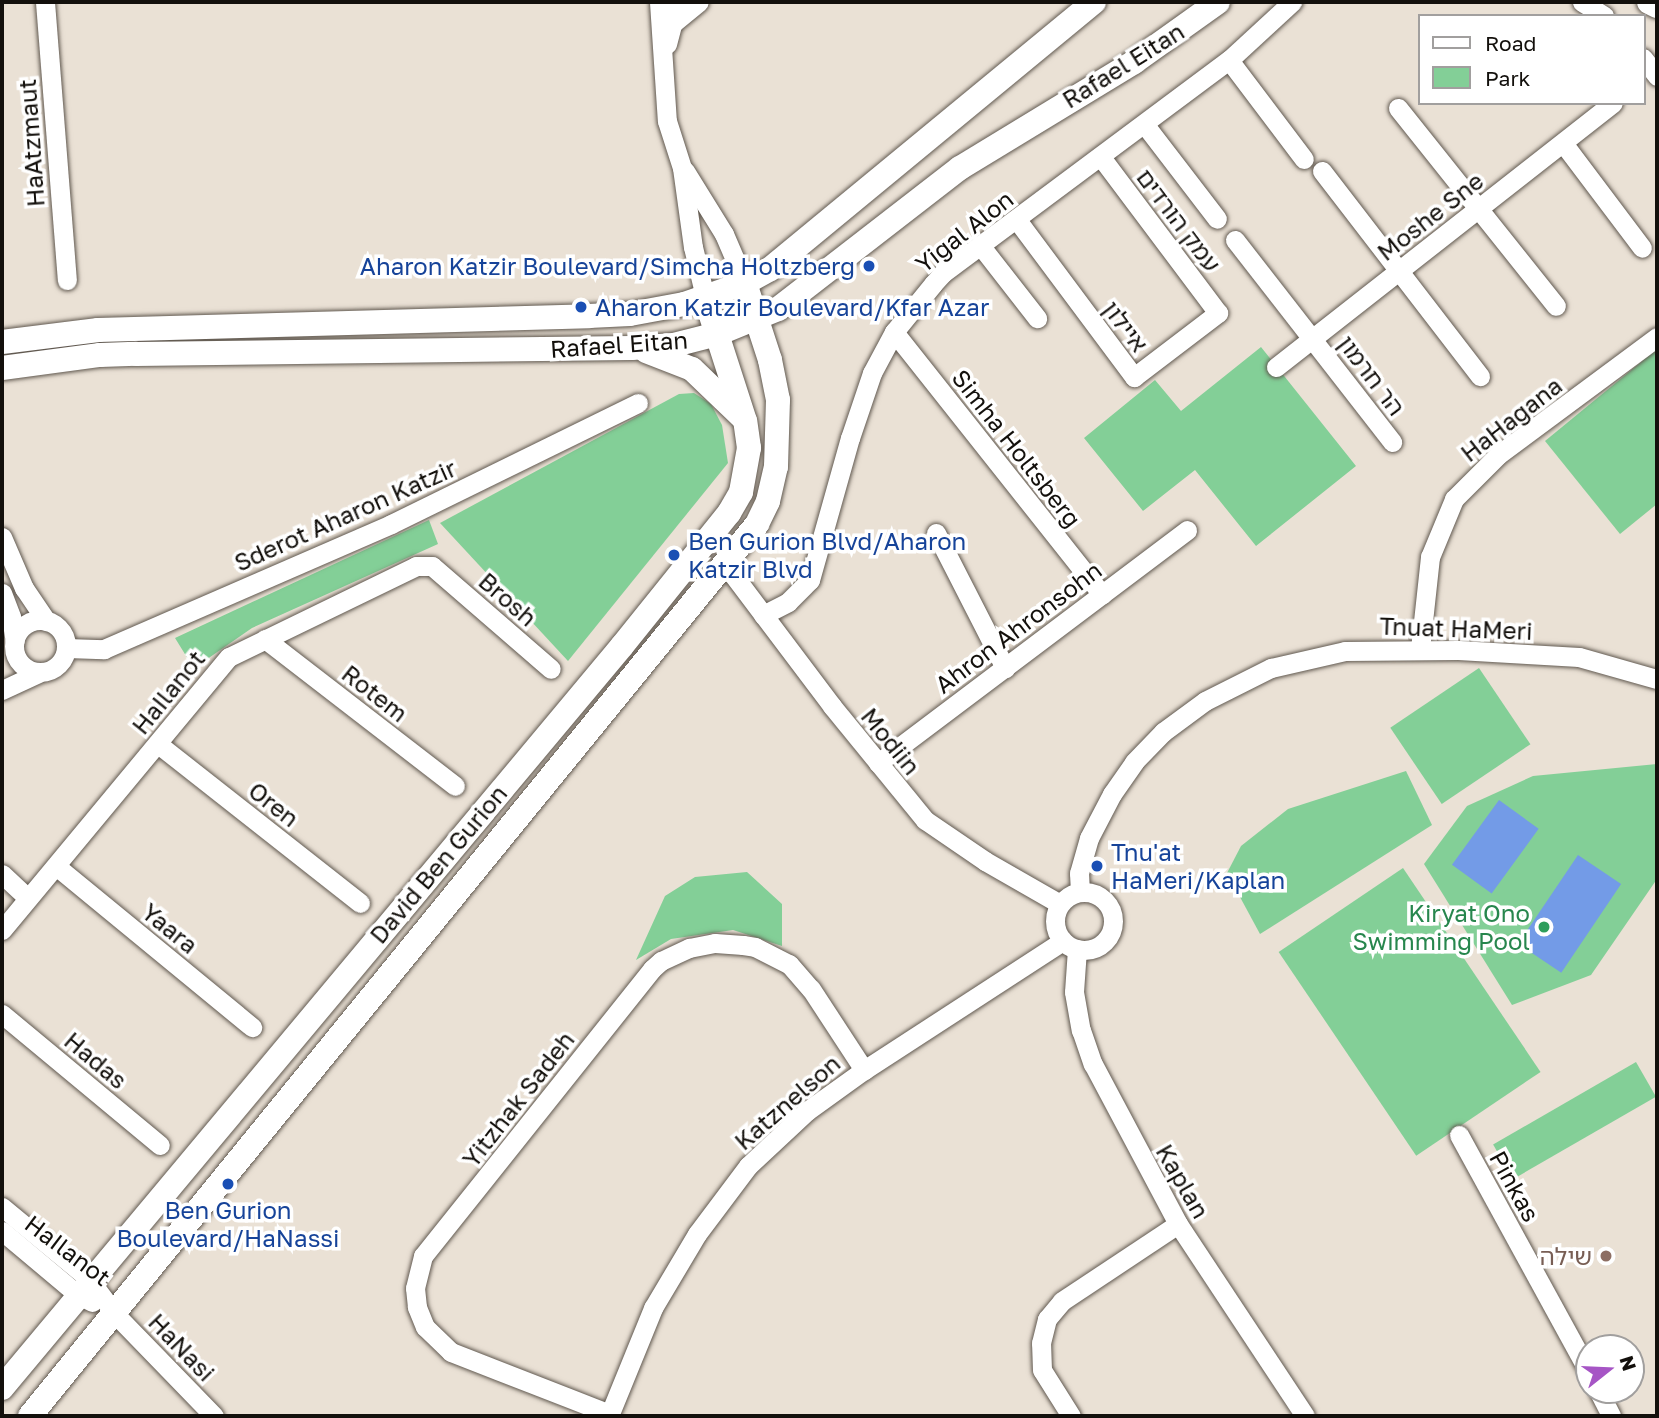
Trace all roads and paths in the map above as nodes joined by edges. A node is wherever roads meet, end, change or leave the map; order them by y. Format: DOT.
graph roads {
  1 [pos="45,2"];
  2 [pos="659,2"];
  3 [pos="678,2"];
  4 [pos="699,2"];
  5 [pos="1094,2"];
  6 [pos="1218,2"];
  7 [pos="1292,2"];
  8 [pos="1582,2"];
  9 [pos="1649,2"];
  10 [pos="1656,4"];
  11 [pos="1601,14"];
  12 [pos="673,23"];
  13 [pos="1230,60"];
  14 [pos="663,66"];
  15 [pos="1610,105"];
  16 [pos="1398,108"];
  17 [pos="1145,125"];
  18 [pos="1563,142"];
  19 [pos="1100,156"];
  20 [pos="1304,159"];
  21 [pos="682,168"];
  22 [pos="1322,171"];
  23 [pos="1478,209"];
  24 [pos="1217,219"];
  25 [pos="1017,220"];
  26 [pos="1235,240"];
  27 [pos="979,245"];
  28 [pos="1642,248"];
  29 [pos="1399,271"];
  30 [pos="67,280"];
  31 [pos="745,283"];
  32 [pos="705,297"];
  33 [pos="1556,306"];
  34 [pos="1218,313"];
  35 [pos="1037,318"];
  36 [pos="758,320"];
  37 [pos="894,332"];
  38 [pos="718,334"];
  39 [pos="1657,337"];
  40 [pos="1313,338"];
  41 [pos="2,342"];
  42 [pos="632,348"];
  43 [pos="1276,367"];
  44 [pos="2,368"];
  45 [pos="1480,376"];
  46 [pos="638,403"];
  47 [pos="745,421"];
  48 [pos="1392,442"];
  49 [pos="1187,530"];
  50 [pos="936,533"];
  51 [pos="2,537"];
  52 [pos="725,564"];
  53 [pos="432,566"];
  54 [pos="2,593"];
  55 [pos="1102,594"];
  56 [pos="763,615"];
  57 [pos="46,621"];
  58 [pos="265,639"];
  59 [pos="14,645"];
  60 [pos="66,648"];
  61 [pos="1420,649"];
  62 [pos="1005,668"];
  63 [pos="551,669"];
  64 [pos="38,673"];
  65 [pos="1657,679"];
  66 [pos="2,682"];
  67 [pos="2,690"];
  68 [pos="158,744"];
  69 [pos="878,764"];
  70 [pos="455,786"];
  71 [pos="56,866"];
  72 [pos="2,874"];
  73 [pos="1080,892"];
  74 [pos="29,898"];
  75 [pos="360,903"];
  76 [pos="1060,904"];
  77 [pos="2,930"];
  78 [pos="1070,945"];
  79 [pos="2,1014"];
  80 [pos="252,1027"];
  81 [pos="864,1069"];
  82 [pos="1459,1135"];
  83 [pos="160,1145"];
  84 [pos="2,1207"];
  85 [pos="1178,1224"];
  86 [pos="2,1231"];
  87 [pos="83,1287"];
  88 [pos="115,1314"];
  89 [pos="1575,1346"];
  90 [pos="2,1388"];
  91 [pos="610,1415"];
  92 [pos="30,1416"];
  93 [pos="214,1416"];
  94 [pos="1071,1416"];
  95 [pos="1305,1416"];
  1 -- 30 [label="street, HaAtzmaut"];
  2 -- 14 [label="street"];
  3 -- 12 [label="street"];
  4 -- 12 [label="street"];
  5 -- 31 [label="main road, Rafael Eitan"];
  6 -- 36 [label="main road, Rafael Eitan"];
  7 -- 13 [label="street, Yigal Alon"];
  8 -- 11 [label="street"];
  9 -- 10 [label="main road"];
  12 -- 14 [label="street"];
  13 -- 17 [label="street, Yigal Alon"];
  13 -- 20 [label="street"];
  14 -- 21 [label="street"];
  15 -- 18 [label="street, Moshe Sne"];
  16 -- 23 [label="street"];
  17 -- 19 [label="street, Yigal Alon"];
  17 -- 24 [label="street"];
  18 -- 23 [label="street, Moshe Sne"];
  18 -- 28 [label="street"];
  19 -- 25 [label="street, Yigal Alon"];
  19 -- 34 [label="street, עמק הורדים"];
  21 -- 31 [label="street"];
  21 -- 32 [label="street"];
  22 -- 29 [label="street"];
  23 -- 29 [label="street, Moshe Sne"];
  23 -- 33 [label="street"];
  25 -- 27 [label="street, Yigal Alon"];
  25 -- 34 [label="street, איילון"];
  26 -- 40 [label="street, הר חרמון"];
  27 -- 35 [label="street"];
  27 -- 37 [label="street, Yigal Alon"];
  29 -- 40 [label="street, Moshe Sne"];
  29 -- 45 [label="street"];
  31 -- 32 [label="main road, Rafael Eitan"];
  31 -- 36 [label="main road, David Ben Gurion"];
  32 -- 38 [label="main road, David Ben Gurion"];
  32 -- 41 [label="main road, Rafael Eitan"];
  36 -- 38 [label="main road, Rafael Eitan"];
  36 -- 52 [label="main road, David Ben Gurion"];
  37 -- 55 [label="street, Simha Holtsberg"];
  37 -- 56 [label="street, Yigal Alon"];
  38 -- 42 [label="main road, Rafael Eitan"];
  38 -- 47 [label="main road, David Ben Gurion"];
  39 -- 61 [label="street, HaHagana"];
  40 -- 43 [label="street, Moshe Sne"];
  40 -- 48 [label="street, הר חרמון"];
  42 -- 44 [label="main road, Rafael Eitan"];
  42 -- 47 [label="main road"];
  46 -- 60 [label="street, Sderot Aharon Katzir"];
  47 -- 87 [label="main road, David Ben Gurion"];
  49 -- 55 [label="street, Ahron Ahronsohn"];
  50 -- 62 [label="street"];
  51 -- 57 [label="street"];
  52 -- 56 [label="street, Modiin"];
  52 -- 88 [label="main road, David Ben Gurion"];
  53 -- 58 [label="street, HaIlanot"];
  53 -- 63 [label="street, Brosh"];
  54 -- 59 [label="street"];
  55 -- 62 [label="street, Ahron Ahronsohn"];
  56 -- 69 [label="street, Modiin"];
  57 -- 59 [label="street"];
  57 -- 60 [label="street"];
  58 -- 68 [label="street, HaIlanot"];
  58 -- 70 [label="street, Rotem"];
  59 -- 64 [label="street"];
  59 -- 66 [label="street"];
  60 -- 64 [label="street"];
  61 -- 65 [label="street, Tnuat HaMeri"];
  61 -- 73 [label="street, Tnuat HaMeri"];
  62 -- 69 [label="street, Ahron Ahronsohn"];
  64 -- 67 [label="street"];
  68 -- 71 [label="street, HaIlanot"];
  68 -- 75 [label="street, Oren"];
  69 -- 76 [label="street, Modiin"];
  71 -- 74 [label="street, HaIlanot"];
  71 -- 80 [label="street, Yaara"];
  72 -- 74 [label="street"];
  73 -- 76 [label="street"];
  73 -- 78 [label="street"];
  74 -- 77 [label="street, HaIlanot"];
  76 -- 78 [label="street"];
  78 -- 81 [label="street, Katznelson"];
  78 -- 85 [label="street, Kaplan"];
  79 -- 83 [label="street, Hadas"];
  81 -- 91 [label="street, Katznelson"];
  81 -- 91 [label="street, Yitzhak Sadeh"];
  82 -- 89 [label="street, Pinkas"];
  84 -- 87 [label="street, HaIlanot"];
  85 -- 94 [label="street"];
  85 -- 95 [label="street, Kaplan"];
  86 -- 87 [label="street, HaIlanot"];
  87 -- 88 [label="street, HaIlanot"];
  87 -- 90 [label="main road, David Ben Gurion"];
  88 -- 92 [label="main road, David Ben Gurion"];
  88 -- 93 [label="street, HaNasi"];
}
